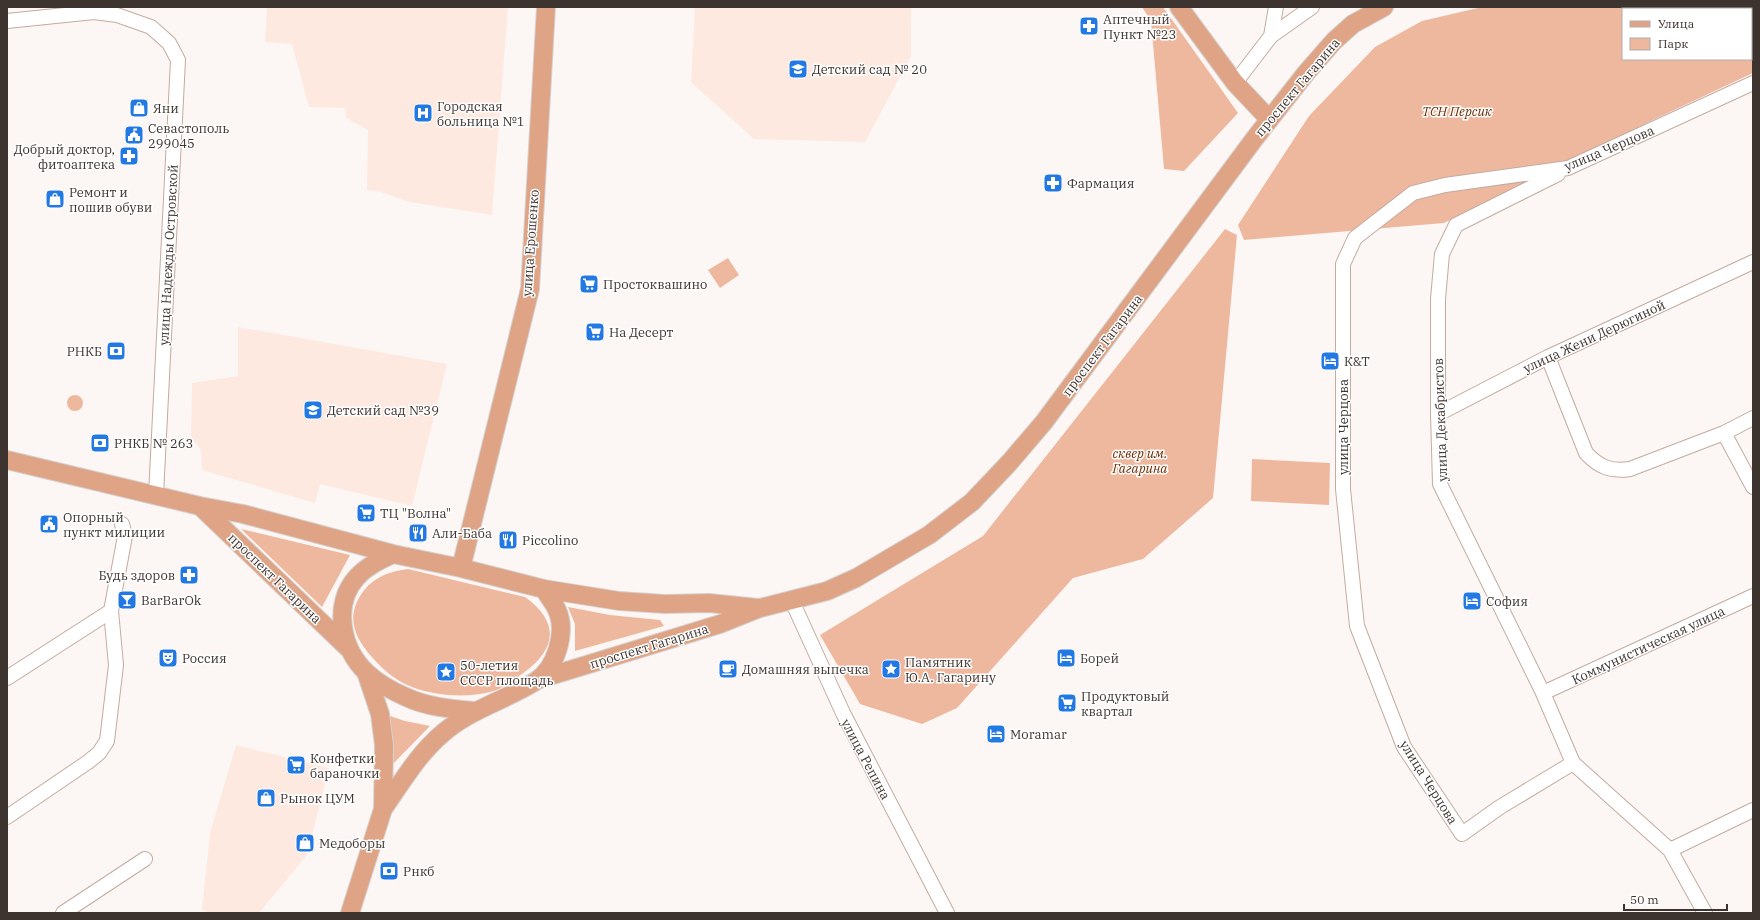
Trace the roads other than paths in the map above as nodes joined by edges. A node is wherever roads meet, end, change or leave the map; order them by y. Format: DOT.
graph roads {
  1 [pos="546,7"];
  2 [pos="1179,7"];
  3 [pos="1276,7"];
  4 [pos="1312,7"];
  5 [pos="1384,7"];
  6 [pos="7,21"];
  7 [pos="1271,36"];
  8 [pos="1235,83"];
  9 [pos="1753,83"];
  10 [pos="1269,119"];
  11 [pos="1568,168"];
  12 [pos="1753,262"];
  13 [pos="1548,357"];
  14 [pos="1438,414"];
  15 [pos="1753,418"];
  16 [pos="1724,433"];
  17 [pos="7,460"];
  18 [pos="1753,487"];
  19 [pos="156,495"];
  20 [pos="200,506"];
  21 [pos="122,524"];
  22 [pos="393,554"];
  23 [pos="461,568"];
  24 [pos="544,589"];
  25 [pos="1753,596"];
  26 [pos="792,601"];
  27 [pos="760,608"];
  28 [pos="111,611"];
  29 [pos="350,650"];
  30 [pos="366,672"];
  31 [pos="7,678"];
  32 [pos="537,680"];
  33 [pos="1543,693"];
  34 [pos="474,711"];
  35 [pos="1573,763"];
  36 [pos="383,809"];
  37 [pos="1753,810"];
  38 [pos="7,817"];
  39 [pos="1670,850"];
  40 [pos="145,859"];
  41 [pos="64,913"];
  42 [pos="350,913"];
  43 [pos="947,913"];
  44 [pos="1705,913"];
  1 -- 23 [label="main road, улица Ерошенко"];
  2 -- 8 [label="main road"];
  3 -- 7 [label="street"];
  4 -- 7 [label="street"];
  5 -- 10 [label="main road, проспект Гагарина"];
  6 -- 19 [label="street, улица Надежды Островской"];
  7 -- 8 [label="street"];
  8 -- 10 [label="main road"];
  9 -- 11 [label="street, улица Черцова"];
  10 -- 26 [label="main road, проспект Гагарина"];
  11 -- 14 [label="street, улица Декабристов"];
  11 -- 35 [label="street, улица Черцова"];
  12 -- 13 [label="street, улица Жени Дерюгиной"];
  13 -- 14 [label="street, улица Жени Дерюгиной"];
  13 -- 16 [label="street"];
  14 -- 33 [label="street, улица Декабристов"];
  15 -- 16 [label="street"];
  16 -- 18 [label="street"];
  17 -- 19 [label="main road, проспект Гагарина"];
  19 -- 20 [label="main road, проспект Гагарина"];
  20 -- 22 [label="main road, проспект Гагарина"];
  20 -- 29 [label="main road, проспект Гагарина"];
  21 -- 28 [label="street"];
  22 -- 23 [label="main road"];
  22 -- 29 [label="main road"];
  23 -- 24 [label="main road"];
  24 -- 27 [label="main road, проспект Гагарина"];
  24 -- 32 [label="main road"];
  25 -- 33 [label="street, Коммунистическая улица"];
  26 -- 27 [label="main road, проспект Гагарина"];
  26 -- 43 [label="street, улица Репина"];
  27 -- 32 [label="main road, проспект Гагарина"];
  28 -- 31 [label="street"];
  28 -- 38 [label="street"];
  29 -- 30 [label="main road"];
  30 -- 34 [label="main road"];
  30 -- 36 [label="main road"];
  32 -- 34 [label="main road"];
  33 -- 35 [label="street, улица Декабристов"];
  34 -- 36 [label="main road"];
  35 -- 39 [label="street, улица Декабристов"];
  36 -- 42 [label="main road"];
  37 -- 39 [label="street"];
  39 -- 44 [label="street, улица Декабристов"];
  40 -- 41 [label="street"];
}
